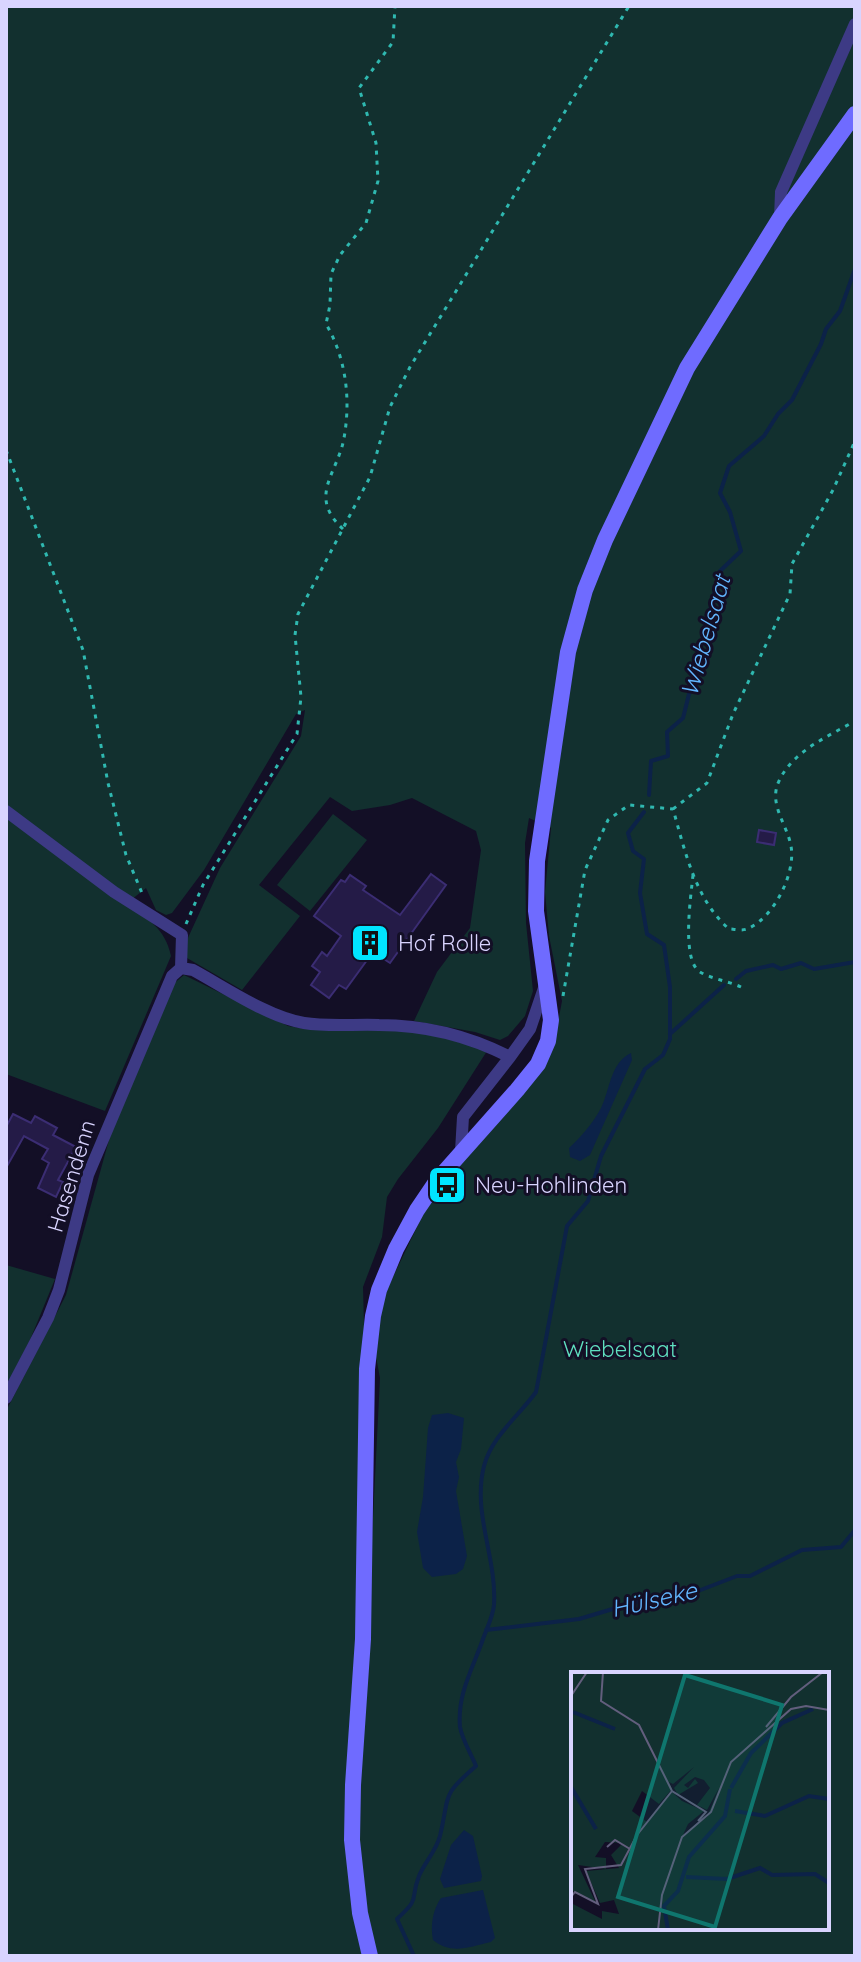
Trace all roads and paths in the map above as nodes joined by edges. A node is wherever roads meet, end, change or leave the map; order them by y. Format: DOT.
graph roads {
  1 [pos="395,6"];
  2 [pos="629,6"];
  3 [pos="855,24"];
  4 [pos="855,114"];
  5 [pos="780,218"];
  6 [pos="855,441"];
  7 [pos="6,450"];
  8 [pos="344,530"];
  9 [pos="855,721"];
  10 [pos="673,809"];
  11 [pos="6,811"];
  12 [pos="693,875"];
  13 [pos="144,896"];
  14 [pos="182,935"];
  15 [pos="181,968"];
  16 [pos="546,982"];
  17 [pos="741,987"];
  18 [pos="550,1004"];
  19 [pos="510,1057"];
  20 [pos="461,1151"];
  21 [pos="6,1398"];
  22 [pos="370,1956"];
  1 -- 8 [label="path"];
  2 -- 8 [label="path"];
  3 -- 5 [label="street"];
  4 -- 5 [label="main road"];
  5 -- 16 [label="main road"];
  6 -- 10 [label="path"];
  7 -- 13 [label="path"];
  8 -- 14 [label="path"];
  9 -- 12 [label="path"];
  10 -- 12 [label="path"];
  10 -- 18 [label="path"];
  11 -- 14 [label="street"];
  12 -- 17 [label="path"];
  14 -- 15 [label="street"];
  15 -- 19 [label="street"];
  15 -- 21 [label="street, Hasendenn"];
  16 -- 18 [label="main road"];
  16 -- 19 [label="street"];
  18 -- 20 [label="main road"];
  19 -- 20 [label="street"];
  20 -- 22 [label="main road"];
}
